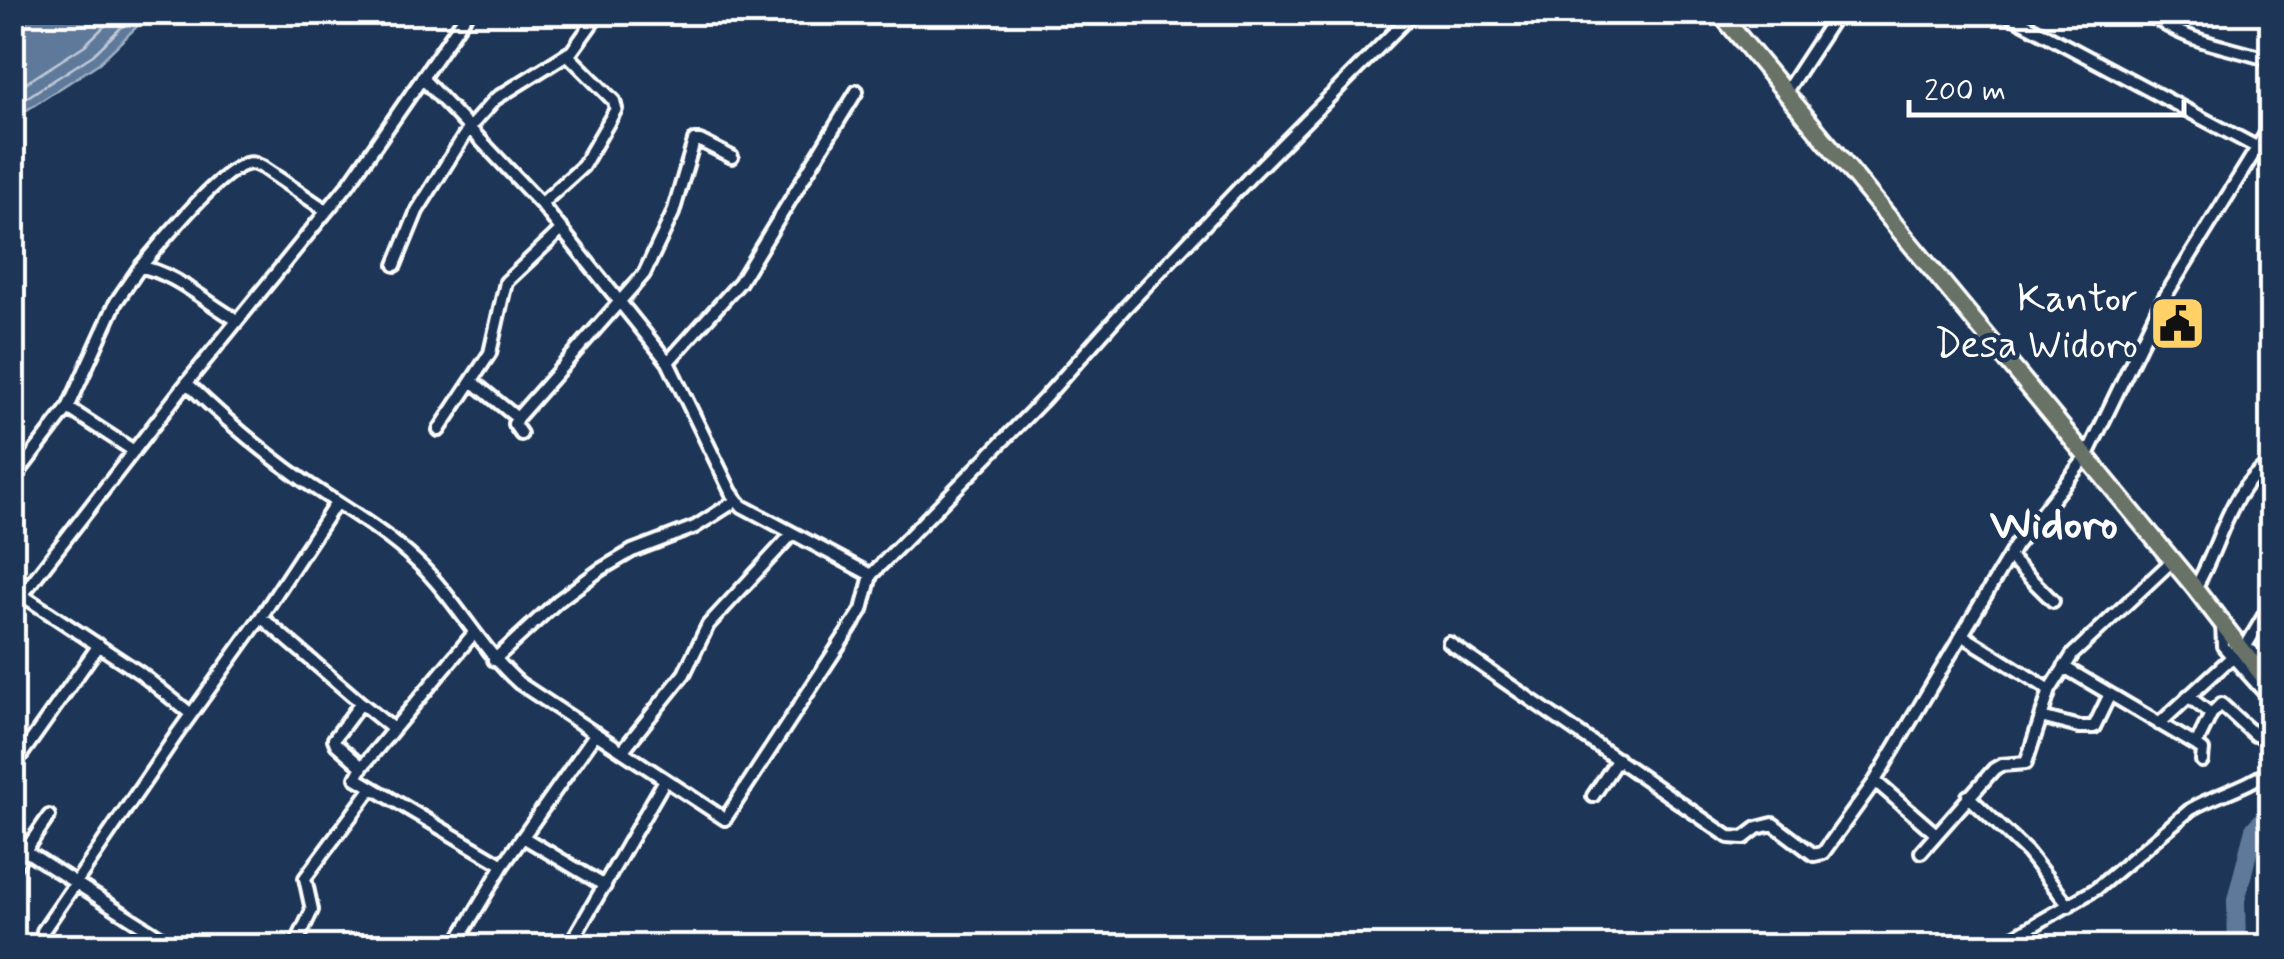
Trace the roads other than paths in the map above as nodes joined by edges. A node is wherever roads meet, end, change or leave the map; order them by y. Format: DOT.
graph roads {
  1 [pos="468,12"];
  2 [pos="600,12"];
  3 [pos="1414,12"];
  4 [pos="1719,12"];
  5 [pos="1838,12"];
  6 [pos="2003,12"];
  7 [pos="2148,12"];
  8 [pos="567,54"];
  9 [pos="2272,61"];
  10 [pos="422,78"];
  11 [pos="857,91"];
  12 [pos="1784,94"];
  13 [pos="2272,124"];
  14 [pos="469,128"];
  15 [pos="2258,148"];
  16 [pos="732,156"];
  17 [pos="542,204"];
  18 [pos="327,210"];
  19 [pos="562,230"];
  20 [pos="395,266"];
  21 [pos="140,267"];
  22 [pos="622,302"];
  23 [pos="237,320"];
  24 [pos="668,362"];
  25 [pos="472,381"];
  26 [pos="188,383"];
  27 [pos="68,408"];
  28 [pos="517,418"];
  29 [pos="439,430"];
  30 [pos="520,434"];
  31 [pos="134,450"];
  32 [pos="2086,457"];
  33 [pos="2272,461"];
  34 [pos="12,481"];
  35 [pos="737,500"];
  36 [pos="336,503"];
  37 [pos="792,534"];
  38 [pos="2009,557"];
  39 [pos="2172,561"];
  40 [pos="871,575"];
  41 [pos="2194,588"];
  42 [pos="22,595"];
  43 [pos="2053,601"];
  44 [pos="2272,602"];
  45 [pos="12,614"];
  46 [pos="261,617"];
  47 [pos="474,633"];
  48 [pos="1962,635"];
  49 [pos="1450,643"];
  50 [pos="99,645"];
  51 [pos="2240,652"];
  52 [pos="494,660"];
  53 [pos="2064,667"];
  54 [pos="2272,672"];
  55 [pos="2272,688"];
  56 [pos="2050,690"];
  57 [pos="2109,696"];
  58 [pos="2188,696"];
  59 [pos="2272,701"];
  60 [pos="361,703"];
  61 [pos="191,714"];
  62 [pos="2211,714"];
  63 [pos="2041,717"];
  64 [pos="2272,723"];
  65 [pos="2159,724"];
  66 [pos="393,729"];
  67 [pos="596,733"];
  68 [pos="2196,745"];
  69 [pos="623,750"];
  70 [pos="1618,759"];
  71 [pos="2202,762"];
  72 [pos="362,767"];
  73 [pos="12,768"];
  74 [pos="2272,769"];
  75 [pos="665,780"];
  76 [pos="1875,782"];
  77 [pos="371,789"];
  78 [pos="1593,796"];
  79 [pos="1968,796"];
  80 [pos="50,816"];
  81 [pos="1936,834"];
  82 [pos="524,837"];
  83 [pos="12,842"];
  84 [pos="26,851"];
  85 [pos="1921,852"];
  86 [pos="503,864"];
  87 [pos="12,870"];
  88 [pos="78,883"];
  89 [pos="605,886"];
  90 [pos="2068,906"];
  91 [pos="43,931"];
  92 [pos="460,937"];
  93 [pos="174,946"];
  94 [pos="295,946"];
  95 [pos="569,946"];
  96 [pos="1998,946"];
  1 -- 10 [label="street"];
  2 -- 8 [label="street"];
  3 -- 40 [label="street"];
  4 -- 12 [label="main road"];
  5 -- 12 [label="street"];
  6 -- 15 [label="street"];
  7 -- 9 [label="street"];
  8 -- 14 [label="street"];
  8 -- 17 [label="street"];
  10 -- 14 [label="street"];
  10 -- 18 [label="street"];
  11 -- 24 [label="street"];
  12 -- 32 [label="main road"];
  13 -- 15 [label="street"];
  14 -- 17 [label="street"];
  14 -- 20 [label="street"];
  15 -- 32 [label="street"];
  16 -- 22 [label="street"];
  17 -- 19 [label="street"];
  18 -- 21 [label="street"];
  18 -- 23 [label="street"];
  19 -- 22 [label="street"];
  19 -- 25 [label="street"];
  21 -- 23 [label="street"];
  21 -- 27 [label="street"];
  22 -- 24 [label="street"];
  22 -- 28 [label="street"];
  23 -- 26 [label="street"];
  24 -- 35 [label="street"];
  25 -- 28 [label="street"];
  25 -- 29 [label="street"];
  26 -- 31 [label="street"];
  26 -- 36 [label="street"];
  27 -- 31 [label="street"];
  27 -- 34 [label="street"];
  28 -- 30 [label="street"];
  31 -- 42 [label="street"];
  32 -- 38 [label="street"];
  32 -- 39 [label="main road"];
  33 -- 41 [label="street"];
  35 -- 37 [label="street"];
  35 -- 52 [label="street"];
  36 -- 46 [label="street"];
  36 -- 47 [label="street"];
  37 -- 40 [label="street"];
  37 -- 69 [label="street"];
  38 -- 43 [label="street"];
  38 -- 48 [label="street"];
  39 -- 41 [label="main road"];
  39 -- 53 [label="street"];
  40 -- 75 [label="street"];
  41 -- 51 [label="main road"];
  42 -- 45 [label="street"];
  42 -- 50 [label="street"];
  44 -- 51 [label="street"];
  46 -- 60 [label="street"];
  46 -- 61 [label="street"];
  47 -- 52 [label="street"];
  47 -- 66 [label="street"];
  48 -- 56 [label="street"];
  48 -- 76 [label="street"];
  49 -- 70 [label="street"];
  50 -- 61 [label="street"];
  50 -- 73 [label="street"];
  51 -- 54 [label="street"];
  51 -- 55 [label="main road"];
  51 -- 58 [label="street"];
  51 -- 59 [label="street"];
  52 -- 67 [label="street"];
  53 -- 56 [label="street"];
  53 -- 57 [label="street"];
  56 -- 63 [label="street"];
  57 -- 63 [label="street"];
  57 -- 65 [label="street"];
  58 -- 62 [label="street"];
  58 -- 65 [label="street"];
  60 -- 66 [label="street"];
  60 -- 72 [label="street"];
  61 -- 88 [label="street"];
  62 -- 64 [label="street"];
  62 -- 68 [label="street"];
  63 -- 79 [label="street"];
  65 -- 68 [label="street"];
  66 -- 72 [label="street"];
  67 -- 69 [label="street"];
  67 -- 82 [label="street"];
  68 -- 71 [label="street"];
  69 -- 75 [label="street"];
  70 -- 76 [label="street"];
  70 -- 78 [label="street"];
  72 -- 77 [label="street"];
  74 -- 90 [label="street"];
  75 -- 89 [label="street"];
  76 -- 81 [label="street"];
  77 -- 86 [label="street"];
  77 -- 94 [label="street"];
  79 -- 81 [label="street"];
  79 -- 90 [label="street"];
  80 -- 84 [label="street"];
  81 -- 85 [label="street"];
  82 -- 86 [label="street"];
  82 -- 89 [label="street"];
  83 -- 84 [label="street"];
  84 -- 87 [label="street"];
  84 -- 88 [label="street"];
  86 -- 92 [label="street"];
  88 -- 91 [label="street"];
  88 -- 93 [label="street"];
  89 -- 95 [label="street"];
  90 -- 96 [label="street"];
}
